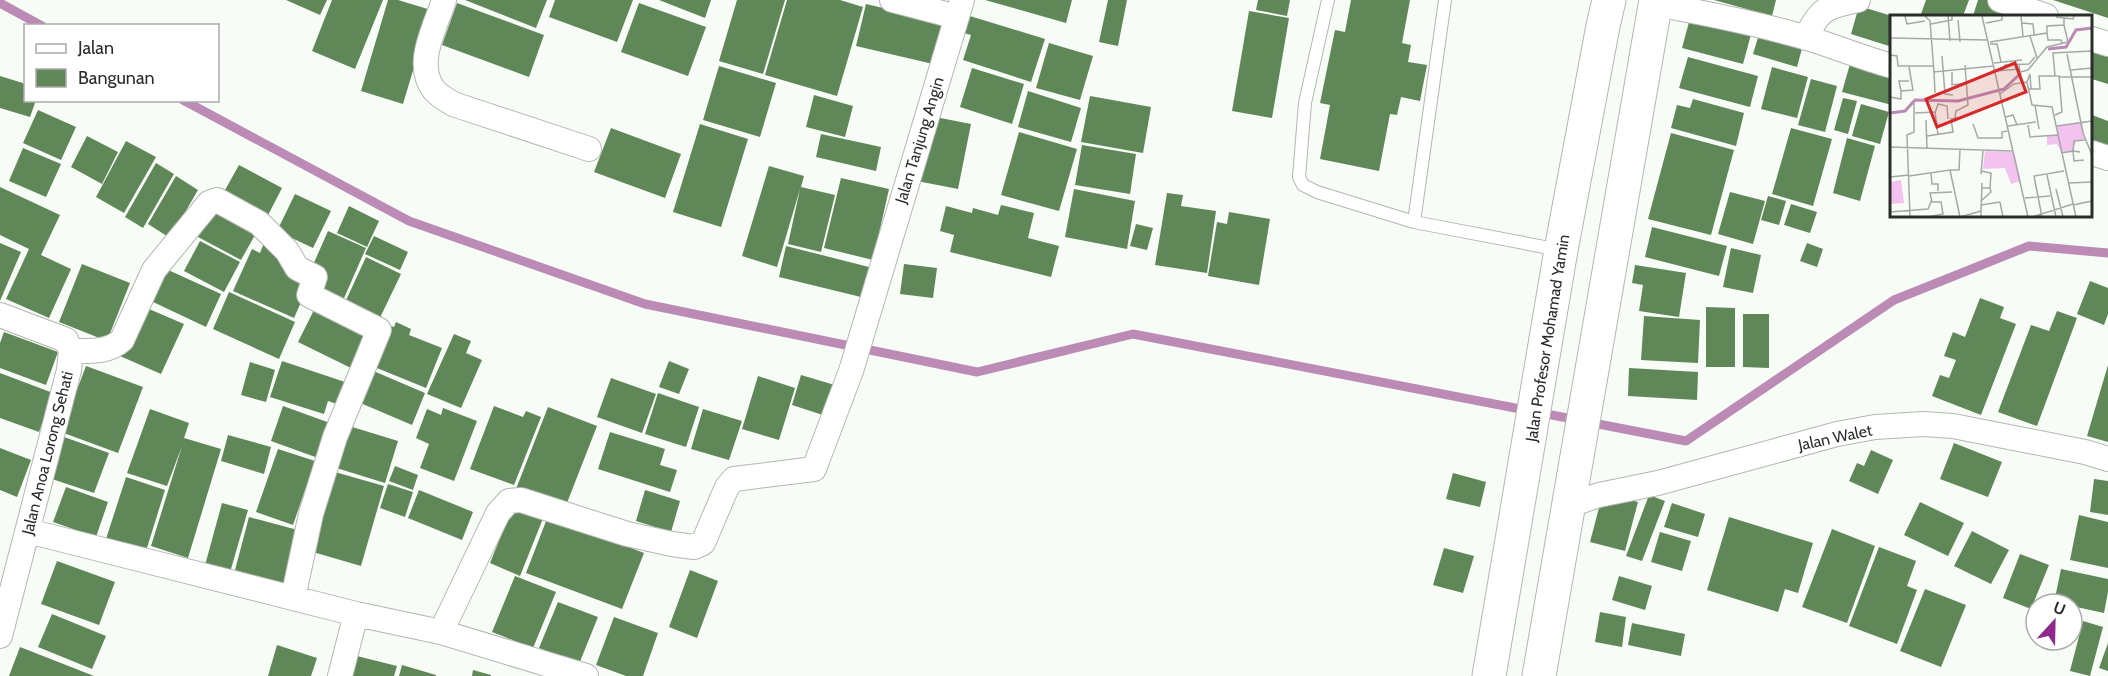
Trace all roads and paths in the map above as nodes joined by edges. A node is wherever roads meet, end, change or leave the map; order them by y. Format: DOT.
graph roads {
  1 [pos="444,0"];
  2 [pos="892,0"];
  3 [pos="1328,0"];
  4 [pos="1444,0"];
  5 [pos="1858,0"];
  6 [pos="2000,0"];
  7 [pos="1655,2"];
  8 [pos="959,9"];
  9 [pos="1606,13"];
  10 [pos="2043,15"];
  11 [pos="1649,35"];
  12 [pos="1806,38"];
  13 [pos="2093,40"];
  14 [pos="2108,44"];
  15 [pos="1890,65"];
  16 [pos="589,149"];
  17 [pos="2093,154"];
  18 [pos="2108,158"];
  19 [pos="1414,222"];
  20 [pos="1561,250"];
  21 [pos="0,315"];
  22 [pos="71,351"];
  23 [pos="2108,459"];
  24 [pos="1570,493"];
  25 [pos="28,531"];
  26 [pos="293,598"];
  27 [pos="356,614"];
  28 [pos="441,632"];
  29 [pos="0,636"];
  30 [pos="340,676"];
  31 [pos="586,676"];
  32 [pos="1489,676"];
  33 [pos="1539,676"];
  1 -- 16 [label="street"];
  2 -- 8 [label="street"];
  3 -- 19 [label="lane"];
  4 -- 19 [label="lane"];
  5 -- 12 [label="street"];
  6 -- 10 [label="street"];
  7 -- 11 [label="main road"];
  7 -- 12 [label="street"];
  8 -- 28 [label="street, Jalan Tanjung Angin"];
  9 -- 11 [label="main road"];
  9 -- 20 [label="main road, Jalan Profesor Mohamad Yamin"];
  11 -- 24 [label="main road"];
  12 -- 15 [label="street"];
  13 -- 14 [label="street"];
  17 -- 18 [label="street"];
  19 -- 20 [label="lane"];
  20 -- 32 [label="main road, Jalan Profesor Mohamad Yamin"];
  21 -- 22 [label="street, Jalan Anoa Lorong Sehati"];
  22 -- 25 [label="street, Jalan Anoa Lorong Sehati"];
  22 -- 26 [label="street"];
  23 -- 24 [label="street, Jalan Walet"];
  24 -- 33 [label="main road"];
  25 -- 26 [label="street"];
  25 -- 29 [label="street, Jalan Anoa Lorong Sehati"];
  26 -- 27 [label="street"];
  27 -- 28 [label="street"];
  27 -- 30 [label="street"];
  28 -- 31 [label="street"];
}
